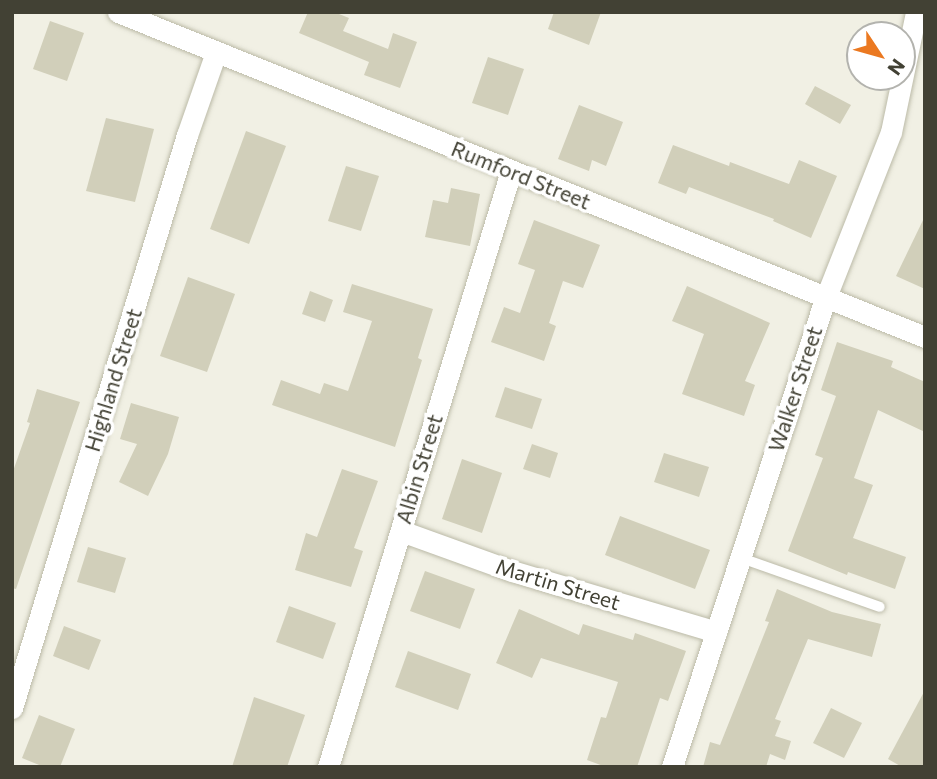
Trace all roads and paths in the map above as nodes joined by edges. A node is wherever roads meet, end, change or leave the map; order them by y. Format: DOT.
graph roads {
  1 [pos="118,12"];
  2 [pos="916,12"];
  3 [pos="216,52"];
  4 [pos="511,171"];
  5 [pos="826,296"];
  6 [pos="925,337"];
  7 [pos="401,531"];
  8 [pos="741,558"];
  9 [pos="880,607"];
  10 [pos="716,632"];
  11 [pos="12,708"];
  12 [pos="328,767"];
  13 [pos="673,767"];
  1 -- 3 [label="street, Rumford Street"];
  2 -- 5 [label="street, Walker Street"];
  3 -- 4 [label="street, Rumford Street"];
  3 -- 11 [label="street, Highland Street"];
  4 -- 5 [label="street, Rumford Street"];
  4 -- 7 [label="street, Albin Street"];
  5 -- 6 [label="street, Rumford Street"];
  5 -- 8 [label="street, Walker Street"];
  7 -- 10 [label="street, Martin Street"];
  7 -- 12 [label="street, Albin Street"];
  8 -- 9 [label="lane"];
  8 -- 10 [label="street, Walker Street"];
  10 -- 13 [label="street, Walker Street"];
}
